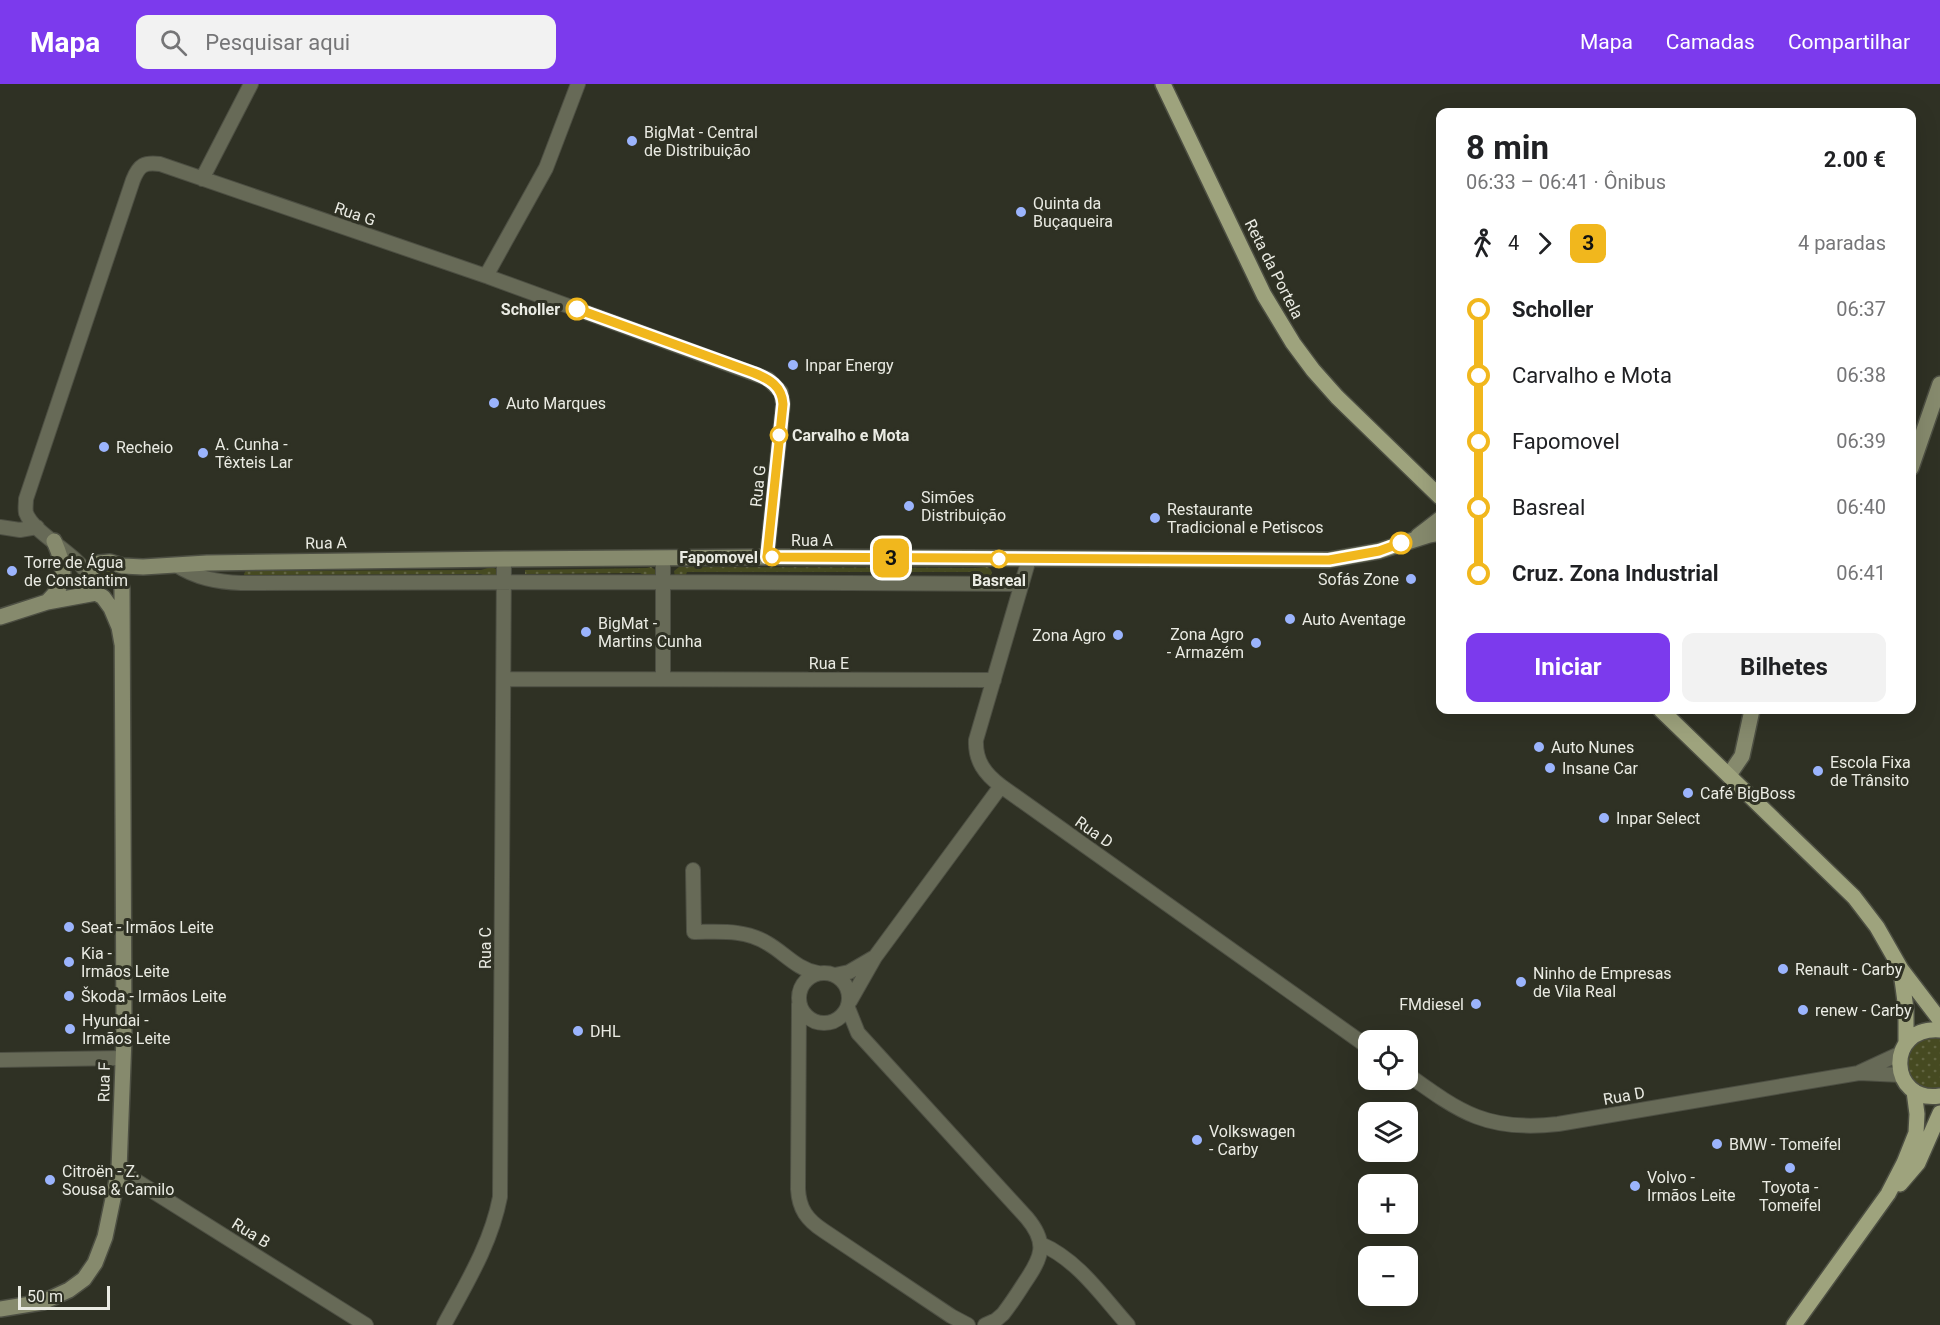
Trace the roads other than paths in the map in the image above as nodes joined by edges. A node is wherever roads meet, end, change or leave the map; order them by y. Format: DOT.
graph roads {
  1 [pos="251,84"];
  2 [pos="578,84"];
  3 [pos="1163,84"];
  4 [pos="202,179"];
  5 [pos="486,276"];
  6 [pos="1940,384"];
  7 [pos="1916,454"];
  8 [pos="1436,493"];
  9 [pos="0,527"];
  10 [pos="37,527"];
  11 [pos="1436,529"];
  12 [pos="54,541"];
  13 [pos="767,557"];
  14 [pos="504,559"];
  15 [pos="663,559"];
  16 [pos="1029,559"];
  17 [pos="110,563"];
  18 [pos="176,565"];
  19 [pos="89,577"];
  20 [pos="663,582"];
  21 [pos="504,583"];
  22 [pos="1022,584"];
  23 [pos="123,586"];
  24 [pos="100,595"];
  25 [pos="46,602"];
  26 [pos="0,617"];
  27 [pos="122,644"];
  28 [pos="504,679"];
  29 [pos="663,680"];
  30 [pos="994,680"];
  31 [pos="1664,714"];
  32 [pos="1751,714"];
  33 [pos="1729,775"];
  34 [pos="1001,786"];
  35 [pos="693,870"];
  36 [pos="875,957"];
  37 [pos="790,961"];
  38 [pos="1901,969"];
  39 [pos="818,973"];
  40 [pos="835,975"];
  41 [pos="801,988"];
  42 [pos="799,1004"];
  43 [pos="849,1004"];
  44 [pos="1940,1020"];
  45 [pos="826,1023"];
  46 [pos="1940,1030"];
  47 [pos="858,1033"];
  48 [pos="1358,1040"];
  49 [pos="799,1041"];
  50 [pos="1903,1048"];
  51 [pos="123,1058"];
  52 [pos="0,1060"];
  53 [pos="1859,1073"];
  54 [pos="1901,1075"];
  55 [pos="1418,1082"];
  56 [pos="1914,1091"];
  57 [pos="1940,1096"];
  58 [pos="1940,1113"];
  59 [pos="119,1170"];
  60 [pos="1888,1194"];
  61 [pos="1041,1244"];
  62 [pos="0,1309"];
  63 [pos="366,1325"];
  64 [pos="444,1325"];
  65 [pos="968,1325"];
  66 [pos="985,1325"];
  67 [pos="1128,1325"];
  68 [pos="1794,1325"];
  1 -- 4 [label="street"];
  2 -- 5 [label="street"];
  3 -- 8 [label="main road, Reta da Portela"];
  4 -- 5 [label="street, Rua G"];
  4 -- 10 [label="street, Rua G"];
  5 -- 13 [label="street, Rua G"];
  6 -- 7 [label="street"];
  9 -- 10 [label="street"];
  10 -- 12 [label="street, Rua G"];
  11 -- 16 [label="street, Rua A"];
  12 -- 17 [label="street"];
  12 -- 19 [label="street"];
  12 -- 25 [label="street"];
  13 -- 15 [label="street, Rua A"];
  13 -- 16 [label="street, Rua A"];
  14 -- 15 [label="street, Rua A"];
  14 -- 18 [label="street, Rua A"];
  14 -- 21 [label="street, Rua C"];
  15 -- 20 [label="street"];
  16 -- 22 [label="street, Rua D"];
  17 -- 18 [label="street"];
  17 -- 19 [label="street"];
  17 -- 23 [label="street"];
  18 -- 21 [label="street"];
  18 -- 23 [label="street"];
  19 -- 24 [label="street"];
  19 -- 25 [label="street"];
  20 -- 21 [label="street"];
  20 -- 22 [label="street"];
  20 -- 29 [label="street"];
  21 -- 28 [label="street, Rua C"];
  22 -- 30 [label="street, Rua D"];
  23 -- 24 [label="street"];
  23 -- 27 [label="street"];
  24 -- 25 [label="street"];
  24 -- 27 [label="street"];
  25 -- 26 [label="street"];
  27 -- 51 [label="street, Rua F"];
  28 -- 29 [label="street, Rua E"];
  28 -- 64 [label="street, Rua C"];
  29 -- 30 [label="street, Rua E"];
  30 -- 34 [label="street, Rua D"];
  31 -- 33 [label="main road"];
  32 -- 33 [label="street"];
  33 -- 38 [label="main road"];
  34 -- 36 [label="street"];
  34 -- 48 [label="street, Rua D"];
  35 -- 37 [label="street"];
  36 -- 40 [label="street"];
  36 -- 43 [label="street"];
  37 -- 39 [label="street"];
  37 -- 41 [label="street"];
  38 -- 44 [label="main road"];
  38 -- 50 [label="main road"];
  39 -- 40 [label="street"];
  39 -- 41 [label="street"];
  40 -- 43 [label="street"];
  41 -- 42 [label="street"];
  42 -- 45 [label="street"];
  42 -- 49 [label="street"];
  43 -- 45 [label="street"];
  43 -- 47 [label="street"];
  45 -- 47 [label="street"];
  45 -- 49 [label="street"];
  46 -- 50 [label="main road"];
  47 -- 61 [label="street"];
  49 -- 65 [label="street"];
  50 -- 53 [label="street"];
  50 -- 54 [label="main road"];
  51 -- 52 [label="street"];
  51 -- 59 [label="street, Rua F"];
  53 -- 54 [label="street"];
  53 -- 55 [label="street, Rua D"];
  54 -- 56 [label="main road"];
  56 -- 57 [label="main road"];
  56 -- 60 [label="main road"];
  58 -- 60 [label="main road"];
  59 -- 62 [label="street, Rua F"];
  59 -- 63 [label="street, Rua B"];
  60 -- 68 [label="main road"];
  61 -- 66 [label="street"];
  61 -- 67 [label="street"];
}
